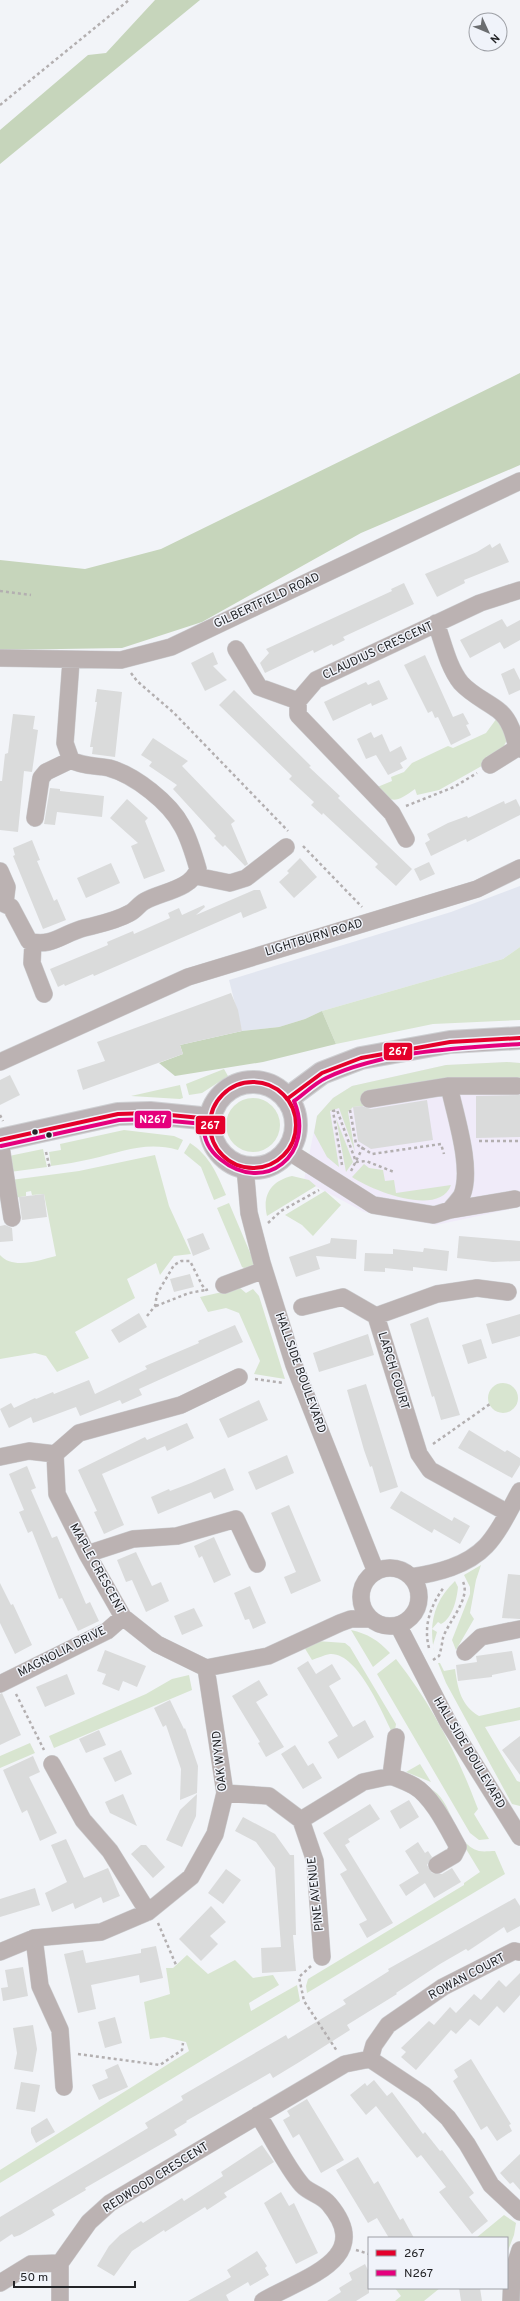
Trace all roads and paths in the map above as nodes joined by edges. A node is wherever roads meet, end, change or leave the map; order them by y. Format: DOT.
graph roads {
  1 [pos="129,0"];
  2 [pos="0,105"];
  3 [pos="520,481"];
  4 [pos="520,590"];
  5 [pos="0,591"];
  6 [pos="31,595"];
  7 [pos="436,624"];
  8 [pos="236,649"];
  9 [pos="0,658"];
  10 [pos="122,660"];
  11 [pos="71,661"];
  12 [pos="298,701"];
  13 [pos="519,749"];
  14 [pos="71,760"];
  15 [pos="490,765"];
  16 [pos="420,799"];
  17 [pos="35,818"];
  18 [pos="406,839"];
  19 [pos="293,842"];
  20 [pos="520,868"];
  21 [pos="0,872"];
  22 [pos="196,876"];
  23 [pos="3,903"];
  24 [pos="374,920"];
  25 [pos="33,942"];
  26 [pos="44,994"];
  27 [pos="520,1038"];
  28 [pos="0,1062"];
  29 [pos="449,1086"];
  30 [pos="516,1086"];
  31 [pos="288,1099"];
  32 [pos="369,1099"];
  33 [pos="350,1110"];
  34 [pos="211,1119"];
  35 [pos="0,1140"];
  36 [pos="477,1141"];
  37 [pos="520,1141"];
  38 [pos="364,1147"];
  39 [pos="288,1151"];
  40 [pos="46,1152"];
  41 [pos="444,1154"];
  42 [pos="356,1162"];
  43 [pos="245,1167"];
  44 [pos="50,1169"];
  45 [pos="342,1169"];
  46 [pos="350,1172"];
  47 [pos="394,1172"];
  48 [pos="323,1187"];
  49 [pos="515,1199"];
  50 [pos="450,1210"];
  51 [pos="12,1218"];
  52 [pos="266,1225"];
  53 [pos="264,1270"];
  54 [pos="224,1285"];
  55 [pos="206,1290"];
  56 [pos="508,1292"];
  57 [pos="155,1306"];
  58 [pos="302,1307"];
  59 [pos="147,1316"];
  60 [pos="376,1316"];
  61 [pos="239,1377"];
  62 [pos="288,1384"];
  63 [pos="490,1404"];
  64 [pos="55,1454"];
  65 [pos="419,1454"];
  66 [pos="0,1457"];
  67 [pos="520,1491"];
  68 [pos="508,1513"];
  69 [pos="87,1554"];
  70 [pos="257,1564"];
  71 [pos="376,1572"];
  72 [pos="458,1575"];
  73 [pos="411,1577"];
  74 [pos="123,1618"];
  75 [pos="370,1619"];
  76 [pos="398,1625"];
  77 [pos="520,1629"];
  78 [pos="465,1652"];
  79 [pos="433,1660"];
  80 [pos="206,1668"];
  81 [pos="7,1688"];
  82 [pos="396,1737"];
  83 [pos="52,1764"];
  84 [pos="391,1776"];
  85 [pos="225,1793"];
  86 [pos="301,1820"];
  87 [pos="520,1837"];
  88 [pos="437,1865"];
  89 [pos="148,1912"];
  90 [pos="34,1938"];
  91 [pos="0,1952"];
  92 [pos="520,1952"];
  93 [pos="322,1957"];
  94 [pos="176,1965"];
  95 [pos="183,2043"];
  96 [pos="62,2052"];
  97 [pos="370,2059"];
  98 [pos="345,2064"];
  99 [pos="64,2087"];
  100 [pos="258,2115"];
  101 [pos="520,2212"];
  102 [pos="353,2249"];
  103 [pos="520,2250"];
  104 [pos="368,2254"];
  105 [pos="60,2263"];
  106 [pos="516,2276"];
  107 [pos="0,2282"];
  108 [pos="60,2301"];
  109 [pos="263,2301"];
  110 [pos="511,2301"];
  1 -- 2 [label="path"];
  3 -- 10 [label="street, GILBERTFIELD ROAD"];
  4 -- 7 [label="street, CLAUDIUS CRESCENT"];
  5 -- 6 [label="path"];
  7 -- 12 [label="street, CLAUDIUS CRESCENT"];
  7 -- 13 [label="street"];
  8 -- 12 [label="street"];
  9 -- 11 [label="street, GILBERTFIELD ROAD"];
  10 -- 11 [label="street, GILBERTFIELD ROAD"];
  10 -- 19 [label="path"];
  11 -- 14 [label="street"];
  12 -- 18 [label="street"];
  13 -- 15 [label="street"];
  14 -- 17 [label="street"];
  14 -- 22 [label="street"];
  15 -- 16 [label="path"];
  19 -- 22 [label="street"];
  19 -- 24 [label="path"];
  20 -- 24 [label="street, LIGHTBURN ROAD"];
  21 -- 23 [label="street"];
  22 -- 25 [label="street"];
  23 -- 25 [label="street"];
  24 -- 28 [label="street, LIGHTBURN ROAD"];
  25 -- 26 [label="street"];
  27 -- 31 [label="main road"];
  29 -- 30 [label="street"];
  29 -- 32 [label="street"];
  29 -- 50 [label="street"];
  31 -- 34 [label="main road"];
  31 -- 39 [label="main road"];
  33 -- 38 [label="path"];
  34 -- 35 [label="main road"];
  34 -- 43 [label="main road"];
  35 -- 51 [label="street"];
  36 -- 37 [label="path"];
  38 -- 41 [label="path"];
  38 -- 42 [label="path"];
  39 -- 43 [label="main road"];
  39 -- 50 [label="street"];
  40 -- 44 [label="path"];
  42 -- 45 [label="path"];
  42 -- 46 [label="path"];
  42 -- 47 [label="path"];
  43 -- 53 [label="street, HALLSIDE BOULEVARD"];
  48 -- 52 [label="path"];
  49 -- 50 [label="street"];
  53 -- 54 [label="street"];
  53 -- 71 [label="street, HALLSIDE BOULEVARD"];
  54 -- 55 [label="path"];
  55 -- 57 [label="path"];
  55 -- 57 [label="path"];
  56 -- 60 [label="street, LARCH COURT"];
  57 -- 59 [label="path"];
  58 -- 60 [label="street"];
  60 -- 65 [label="street, LARCH COURT"];
  61 -- 62 [label="path"];
  61 -- 64 [label="street"];
  63 -- 65 [label="path"];
  64 -- 66 [label="street"];
  64 -- 69 [label="street, MAPLE CRESCENT"];
  65 -- 68 [label="street, LARCH COURT"];
  67 -- 68 [label="street"];
  68 -- 73 [label="street"];
  69 -- 70 [label="street"];
  69 -- 74 [label="street, MAPLE CRESCENT"];
  71 -- 73 [label="street"];
  71 -- 75 [label="street"];
  72 -- 79 [label="path"];
  73 -- 76 [label="street"];
  74 -- 80 [label="street, MAPLE CRESCENT"];
  74 -- 81 [label="street, MAGNOLIA DRIVE"];
  75 -- 76 [label="street"];
  75 -- 80 [label="street"];
  76 -- 87 [label="street, HALLSIDE BOULEVARD"];
  77 -- 78 [label="street"];
  80 -- 85 [label="street, OAK WYND"];
  81 -- 83 [label="path"];
  82 -- 84 [label="street"];
  83 -- 89 [label="street"];
  84 -- 86 [label="street"];
  84 -- 88 [label="street"];
  85 -- 86 [label="street"];
  85 -- 89 [label="street, OAK WYND"];
  86 -- 93 [label="street, PINE AVENUE"];
  89 -- 90 [label="street, OAK WYND"];
  89 -- 94 [label="path"];
  90 -- 91 [label="street, OAK WYND"];
  90 -- 96 [label="street"];
  92 -- 97 [label="street, ROWAN COURT"];
  93 -- 98 [label="path"];
  95 -- 96 [label="path"];
  96 -- 99 [label="street"];
  97 -- 98 [label="street, REDWOOD CRESCENT"];
  97 -- 101 [label="street"];
  98 -- 100 [label="street, REDWOOD CRESCENT"];
  100 -- 105 [label="street, REDWOOD CRESCENT"];
  100 -- 109 [label="street"];
  102 -- 104 [label="path"];
  103 -- 106 [label="street"];
  105 -- 107 [label="street"];
  105 -- 108 [label="street"];
  106 -- 110 [label="street"];
}
